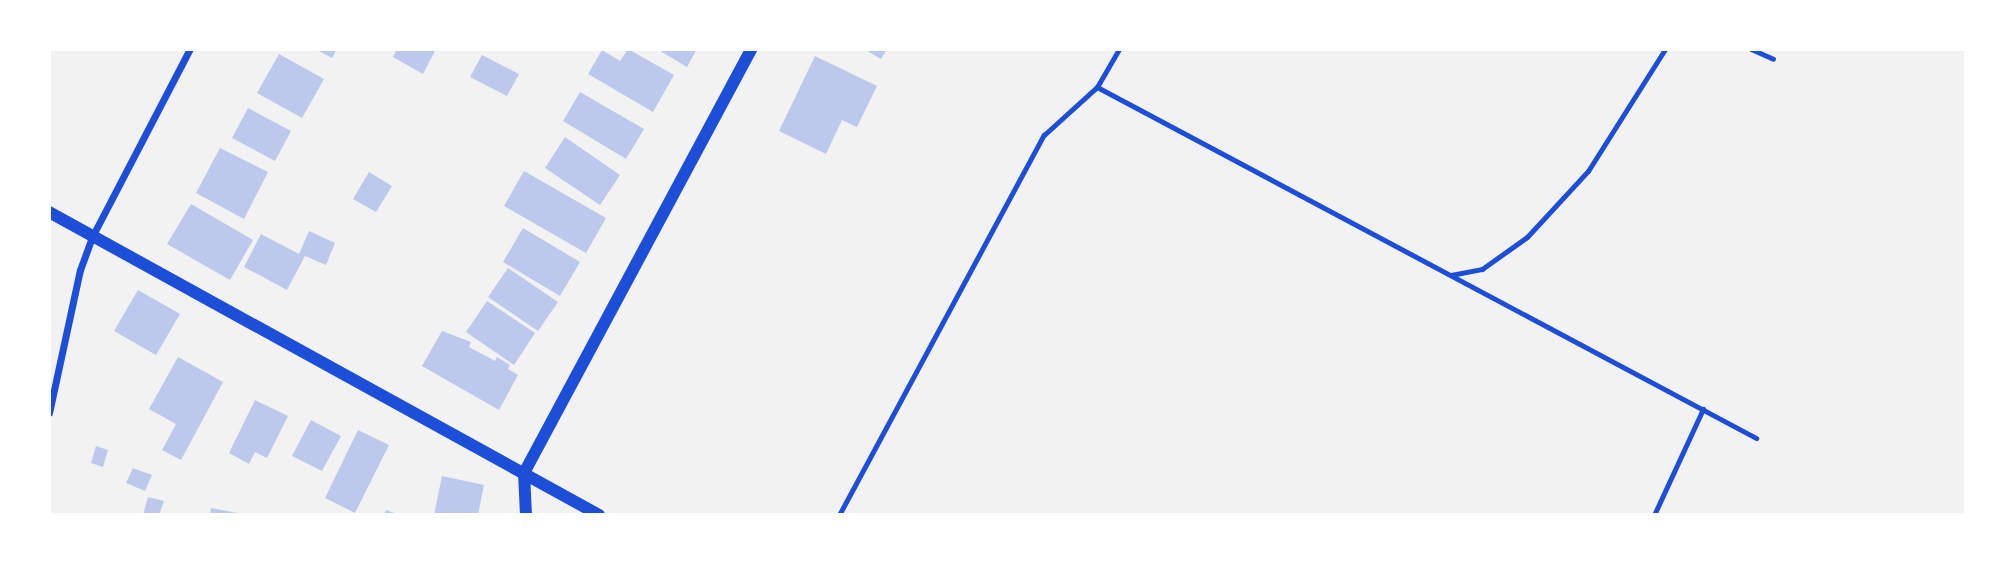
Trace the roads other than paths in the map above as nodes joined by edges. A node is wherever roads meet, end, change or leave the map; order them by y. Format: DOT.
graph roads {
  1 [pos="190,49"];
  2 [pos="751,49"];
  3 [pos="1119,49"];
  4 [pos="1665,49"];
  5 [pos="1751,49"];
  6 [pos="1773,59"];
  7 [pos="1097,87"];
  8 [pos="49,212"];
  9 [pos="93,235"];
  10 [pos="1451,275"];
  11 [pos="1703,409"];
  12 [pos="49,413"];
  13 [pos="1756,438"];
  14 [pos="524,473"];
  15 [pos="526,515"];
  16 [pos="599,515"];
  17 [pos="839,515"];
  18 [pos="1654,515"];
  1 -- 9 [label="street"];
  2 -- 14 [label="street"];
  3 -- 7 [label="lane"];
  4 -- 10 [label="lane"];
  5 -- 6 [label="lane"];
  7 -- 10 [label="lane"];
  7 -- 17 [label="lane"];
  8 -- 9 [label="street"];
  9 -- 12 [label="street"];
  9 -- 14 [label="street"];
  10 -- 11 [label="lane"];
  11 -- 13 [label="lane"];
  11 -- 18 [label="lane"];
  14 -- 15 [label="street"];
  14 -- 16 [label="street"];
}
